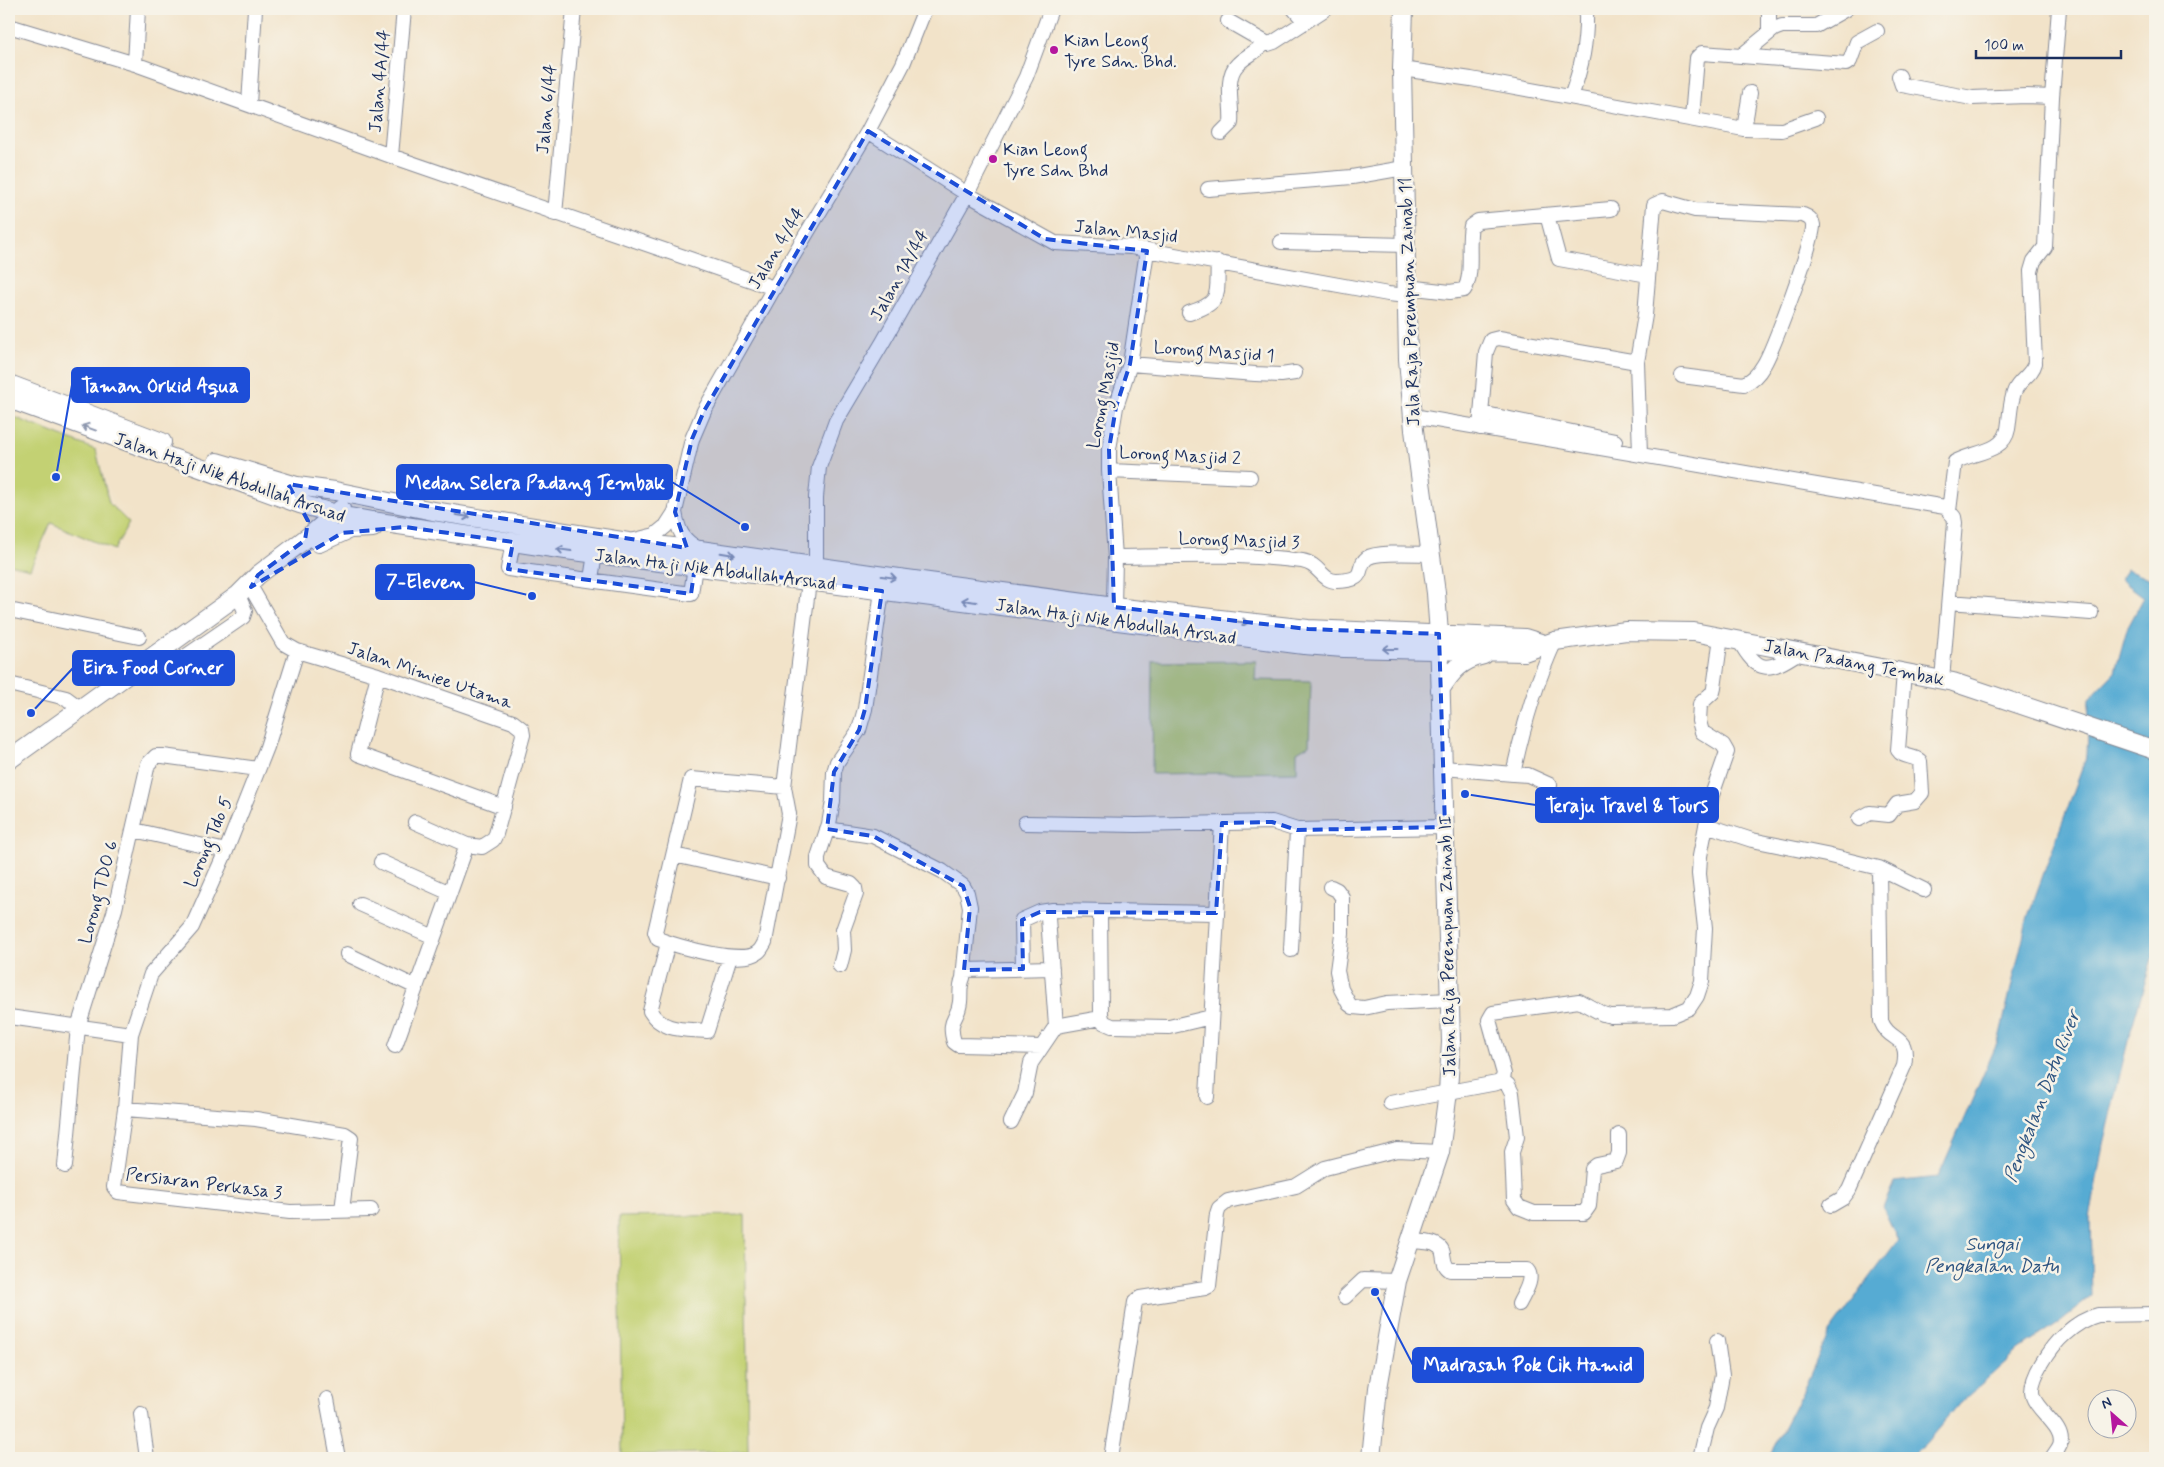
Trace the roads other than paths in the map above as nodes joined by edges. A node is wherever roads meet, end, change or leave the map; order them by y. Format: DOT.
graph roads {
  1 [pos="138,9"];
  2 [pos="255,9"];
  3 [pos="404,9"];
  4 [pos="574,9"];
  5 [pos="925,9"];
  6 [pos="1051,9"];
  7 [pos="1294,9"];
  8 [pos="1325,9"];
  9 [pos="1404,9"];
  10 [pos="1586,9"];
  11 [pos="1769,9"];
  12 [pos="1846,9"];
  13 [pos="2059,9"];
  14 [pos="1228,20"];
  15 [pos="1305,22"];
  16 [pos="9,26"];
  17 [pos="1877,31"];
  18 [pos="1769,32"];
  19 [pos="1265,43"];
  20 [pos="1741,56"];
  21 [pos="135,64"];
  22 [pos="1402,70"];
  23 [pos="1899,76"];
  24 [pos="1750,93"];
  25 [pos="1571,97"];
  26 [pos="2052,97"];
  27 [pos="249,104"];
  28 [pos="1692,118"];
  29 [pos="1816,118"];
  30 [pos="1744,128"];
  31 [pos="868,131"];
  32 [pos="1221,133"];
  33 [pos="391,156"];
  34 [pos="1404,168"];
  35 [pos="1208,190"];
  36 [pos="967,194"];
  37 [pos="1612,210"];
  38 [pos="556,214"];
  39 [pos="1547,215"];
  40 [pos="1281,242"];
  41 [pos="1406,245"];
  42 [pos="1147,251"];
  43 [pos="1218,262"];
  44 [pos="1648,275"];
  45 [pos="774,288"];
  46 [pos="1407,291"];
  47 [pos="1189,312"];
  48 [pos="1638,362"];
  49 [pos="1130,364"];
  50 [pos="1295,373"];
  51 [pos="1682,376"];
  52 [pos="9,384"];
  53 [pos="9,399"];
  54 [pos="1481,413"];
  55 [pos="1413,416"];
  56 [pos="1480,428"];
  57 [pos="1639,450"];
  58 [pos="1109,471"];
  59 [pos="1250,477"];
  60 [pos="297,486"];
  61 [pos="300,504"];
  62 [pos="433,511"];
  63 [pos="1950,511"];
  64 [pos="675,512"];
  65 [pos="340,513"];
  66 [pos="405,527"];
  67 [pos="312,542"];
  68 [pos="513,542"];
  69 [pos="628,542"];
  70 [pos="595,554"];
  71 [pos="1431,554"];
  72 [pos="1116,556"];
  73 [pos="697,558"];
  74 [pos="813,574"];
  75 [pos="591,579"];
  76 [pos="246,589"];
  77 [pos="882,591"];
  78 [pos="1436,593"];
  79 [pos="1949,602"];
  80 [pos="1114,607"];
  81 [pos="9,610"];
  82 [pos="2091,613"];
  83 [pos="139,637"];
  84 [pos="1721,637"];
  85 [pos="1439,642"];
  86 [pos="1550,642"];
  87 [pos="1496,645"];
  88 [pos="298,652"];
  89 [pos="1904,672"];
  90 [pos="378,675"];
  91 [pos="1942,680"];
  92 [pos="9,684"];
  93 [pos="1439,691"];
  94 [pos="81,709"];
  95 [pos="2155,750"];
  96 [pos="9,760"];
  97 [pos="1444,768"];
  98 [pos="258,769"];
  99 [pos="1512,774"];
  100 [pos="1550,785"];
  101 [pos="784,787"];
  102 [pos="504,807"];
  103 [pos="1858,819"];
  104 [pos="415,822"];
  105 [pos="1025,823"];
  106 [pos="1222,823"];
  107 [pos="1706,825"];
  108 [pos="1445,827"];
  109 [pos="827,829"];
  110 [pos="134,830"];
  111 [pos="1297,830"];
  112 [pos="467,845"];
  113 [pos="226,851"];
  114 [pos="674,855"];
  115 [pos="381,862"];
  116 [pos="1879,868"];
  117 [pos="778,878"];
  118 [pos="1331,888"];
  119 [pos="1924,890"];
  120 [pos="450,893"];
  121 [pos="360,904"];
  122 [pos="1052,910"];
  123 [pos="1100,912"];
  124 [pos="1216,913"];
  125 [pos="434,938"];
  126 [pos="668,943"];
  127 [pos="1291,950"];
  128 [pos="347,954"];
  129 [pos="730,957"];
  130 [pos="840,966"];
  131 [pos="1052,968"];
  132 [pos="1023,969"];
  133 [pos="964,970"];
  134 [pos="416,986"];
  135 [pos="1450,1000"];
  136 [pos="9,1017"];
  137 [pos="1211,1017"];
  138 [pos="1101,1018"];
  139 [pos="1056,1026"];
  140 [pos="78,1027"];
  141 [pos="131,1034"];
  142 [pos="395,1046"];
  143 [pos="1042,1047"];
  144 [pos="1502,1080"];
  145 [pos="1448,1092"];
  146 [pos="1207,1097"];
  147 [pos="1390,1103"];
  148 [pos="125,1109"];
  149 [pos="1011,1122"];
  150 [pos="1619,1135"];
  151 [pos="1440,1152"];
  152 [pos="65,1166"];
  153 [pos="1831,1205"];
  154 [pos="342,1210"];
  155 [pos="371,1210"];
  156 [pos="1411,1241"];
  157 [pos="1397,1281"];
  158 [pos="1345,1297"];
  159 [pos="1519,1304"];
  160 [pos="2155,1314"];
  161 [pos="1717,1341"];
  162 [pos="327,1399"];
  163 [pos="141,1414"];
  164 [pos="147,1458"];
  165 [pos="338,1458"];
  166 [pos="1111,1458"];
  167 [pos="1370,1458"];
  168 [pos="1700,1458"];
  169 [pos="2052,1458"];
  1 -- 21 [label="street"];
  2 -- 27 [label="street"];
  3 -- 33 [label="street, Jalan 4A/44"];
  4 -- 38 [label="street, Jalan 6/44"];
  5 -- 31 [label="street, Jalan 4/44"];
  6 -- 36 [label="street, Jalan 1A/44"];
  7 -- 15 [label="street"];
  8 -- 15 [label="street"];
  9 -- 22 [label="main road, Jala Raja Perempuan Zainab 11"];
  10 -- 25 [label="street"];
  11 -- 18 [label="street"];
  12 -- 18 [label="street"];
  13 -- 26 [label="street"];
  14 -- 19 [label="street"];
  15 -- 19 [label="street"];
  16 -- 21 [label="street"];
  17 -- 20 [label="street"];
  18 -- 20 [label="street"];
  19 -- 32 [label="street"];
  20 -- 28 [label="street"];
  21 -- 27 [label="street"];
  22 -- 25 [label="street"];
  22 -- 34 [label="main road, Jala Raja Perempuan Zainab 11"];
  23 -- 26 [label="street"];
  24 -- 30 [label="street"];
  25 -- 28 [label="street"];
  26 -- 63 [label="street"];
  27 -- 33 [label="street"];
  28 -- 30 [label="street"];
  29 -- 30 [label="street"];
  31 -- 36 [label="street, Jalan Masjid"];
  31 -- 45 [label="street, Jalan 4/44"];
  33 -- 38 [label="street"];
  34 -- 35 [label="street"];
  34 -- 41 [label="main road, Jala Raja Perempuan Zainab 11"];
  36 -- 42 [label="street, Jalan Masjid"];
  36 -- 74 [label="street, Jalan 1A/44"];
  37 -- 39 [label="street"];
  38 -- 45 [label="street"];
  39 -- 44 [label="street"];
  39 -- 46 [label="street, Jalan Masjid"];
  40 -- 41 [label="street"];
  41 -- 46 [label="main road, Jala Raja Perempuan Zainab 11"];
  42 -- 43 [label="street, Jalan Masjid"];
  42 -- 49 [label="street, Lorong Masjid"];
  43 -- 46 [label="street, Jalan Masjid"];
  43 -- 47 [label="street"];
  44 -- 48 [label="street"];
  44 -- 51 [label="street"];
  45 -- 64 [label="street, Jalan 4/44"];
  46 -- 55 [label="main road, Jala Raja Perempuan Zainab 11"];
  48 -- 54 [label="street"];
  48 -- 57 [label="street"];
  49 -- 50 [label="street, Lorong Masjid 1"];
  49 -- 58 [label="street, Lorong Masjid"];
  52 -- 60 [label="main road, Jalan Haji Nik Abdullah Arshad"];
  61 -- 53 [label="main road, Jalan Haji Nik Abdullah Arshad, one-way"];
  54 -- 56 [label="street"];
  54 -- 57 [label="street"];
  55 -- 56 [label="street"];
  55 -- 71 [label="main road, Jala Raja Perempuan Zainab 11"];
  56 -- 57 [label="street"];
  57 -- 63 [label="street"];
  58 -- 59 [label="street, Lorong Masjid 2"];
  58 -- 72 [label="street, Lorong Masjid"];
  60 -- 62 [label="main road, Jalan Haji Nik Abdullah Arshad"];
  60 -- 65 [label="main road"];
  61 -- 65 [label="main road, Jalan Haji Nik Abdullah Arshad"];
  61 -- 67 [label="main road"];
  62 -- 65 [label="main road"];
  62 -- 69 [label="main road, Jalan Haji Nik Abdullah Arshad, one-way"];
  63 -- 79 [label="street"];
  64 -- 69 [label="street"];
  64 -- 73 [label="street"];
  65 -- 66 [label="main road, Jalan Haji Nik Abdullah Arshad"];
  65 -- 67 [label="main road"];
  66 -- 67 [label="main road"];
  66 -- 68 [label="main road, Jalan Haji Nik Abdullah Arshad"];
  67 -- 76 [label="main road"];
  70 -- 68 [label="main road, Jalan Haji Nik Abdullah Arshad, one-way"];
  68 -- 75 [label="street"];
  69 -- 73 [label="main road, Jalan Haji Nik Abdullah Arshad"];
  70 -- 73 [label="main road, Jalan Haji Nik Abdullah Arshad"];
  70 -- 75 [label="street"];
  71 -- 72 [label="street, Lorong Masjid 3"];
  71 -- 78 [label="main road, Jala Raja Perempuan Zainab 11"];
  72 -- 80 [label="street, Lorong Masjid"];
  73 -- 74 [label="main road, Jalan Haji Nik Abdullah Arshad"];
  73 -- 75 [label="street"];
  74 -- 77 [label="main road, Jalan Haji Nik Abdullah Arshad"];
  74 -- 80 [label="main road, Jalan Haji Nik Abdullah Arshad, one-way"];
  74 -- 101 [label="street, Jalan 1A/44"];
  76 -- 88 [label="street, Jalan Mimiee Utama"];
  76 -- 94 [label="main road"];
  85 -- 77 [label="main road, Jalan Haji Nik Abdullah Arshad, one-way"];
  77 -- 109 [label="street"];
  78 -- 85 [label="main road, Jala Raja Perempuan Zainab 11"];
  78 -- 87 [label="main road"];
  79 -- 82 [label="street"];
  79 -- 91 [label="street"];
  80 -- 85 [label="main road, Jalan Haji Nik Abdullah Arshad, one-way"];
  81 -- 83 [label="street"];
  84 -- 86 [label="main road, Jalan Padang Tembak"];
  84 -- 89 [label="main road, Jalan Padang Tembak"];
  84 -- 107 [label="street"];
  85 -- 87 [label="main road, Jalan Padang Tembak"];
  85 -- 93 [label="main road, Jalan Raja Perempuan Zainab II"];
  86 -- 87 [label="main road, Jalan Padang Tembak"];
  86 -- 99 [label="street"];
  87 -- 93 [label="main road"];
  88 -- 90 [label="street, Jalan Mimiee Utama"];
  88 -- 98 [label="street, Lorong Tdo 5"];
  89 -- 91 [label="main road, Jalan Padang Tembak"];
  89 -- 103 [label="street"];
  90 -- 102 [label="street, Jalan Mimiee Utama"];
  90 -- 102 [label="street"];
  91 -- 95 [label="main road, Jalan Padang Tembak"];
  92 -- 94 [label="street"];
  93 -- 97 [label="main road, Jalan Raja Perempuan Zainab II"];
  94 -- 96 [label="main road"];
  97 -- 99 [label="street"];
  97 -- 108 [label="main road, Jalan Raja Perempuan Zainab II"];
  98 -- 110 [label="street, Lorong TDO 6"];
  98 -- 113 [label="street, Lorong Tdo 5"];
  99 -- 100 [label="street"];
  101 -- 114 [label="street"];
  101 -- 117 [label="street, Jalan 1A/44"];
  102 -- 112 [label="street, Jalan Mimiee Utama"];
  104 -- 112 [label="street"];
  105 -- 106 [label="street"];
  106 -- 111 [label="street"];
  106 -- 124 [label="street"];
  107 -- 116 [label="street"];
  107 -- 144 [label="street"];
  108 -- 111 [label="street"];
  108 -- 135 [label="main road, Jalan Raja Perempuan Zainab II"];
  109 -- 130 [label="street"];
  109 -- 133 [label="street"];
  110 -- 113 [label="street"];
  110 -- 140 [label="street, Lorong TDO 6"];
  111 -- 127 [label="street"];
  112 -- 120 [label="street"];
  113 -- 141 [label="street, Lorong Tdo 5"];
  114 -- 117 [label="street"];
  114 -- 126 [label="street"];
  115 -- 120 [label="street"];
  116 -- 119 [label="street"];
  116 -- 153 [label="street"];
  117 -- 129 [label="street, Jalan 1A/44"];
  118 -- 135 [label="street"];
  120 -- 125 [label="street"];
  121 -- 125 [label="street"];
  122 -- 123 [label="street"];
  122 -- 131 [label="street"];
  122 -- 132 [label="street"];
  123 -- 124 [label="street"];
  123 -- 138 [label="street"];
  124 -- 137 [label="street"];
  125 -- 134 [label="street"];
  126 -- 129 [label="street, Jalan 1A/44"];
  126 -- 129 [label="street"];
  128 -- 134 [label="street"];
  131 -- 132 [label="street"];
  131 -- 139 [label="street"];
  132 -- 133 [label="street"];
  133 -- 143 [label="street"];
  134 -- 142 [label="street"];
  135 -- 145 [label="main road, Jalan Raja Perempuan Zainab II"];
  136 -- 140 [label="street"];
  137 -- 138 [label="street"];
  137 -- 146 [label="street"];
  138 -- 139 [label="street"];
  139 -- 143 [label="street"];
  140 -- 141 [label="street"];
  140 -- 152 [label="street, Lorong TDO 6"];
  141 -- 148 [label="street, Persiaran Perkasa 3"];
  143 -- 149 [label="street"];
  144 -- 145 [label="street"];
  144 -- 150 [label="street"];
  145 -- 147 [label="street"];
  145 -- 151 [label="main road, Jalan Raja Perempuan Zainab II"];
  148 -- 154 [label="street"];
  148 -- 154 [label="street, Persiaran Perkasa 3"];
  151 -- 156 [label="main road, Jalan Raja Perempuan Zainab II"];
  151 -- 166 [label="street"];
  154 -- 155 [label="street, Persiaran Perkasa 3"];
  156 -- 157 [label="main road, Jalan Raja Perempuan Zainab II"];
  156 -- 159 [label="street"];
  157 -- 158 [label="street"];
  157 -- 167 [label="main road, Jalan Raja Perempuan Zainab II"];
  160 -- 169 [label="street"];
  161 -- 168 [label="street"];
  162 -- 165 [label="street"];
  163 -- 164 [label="street"];
}
